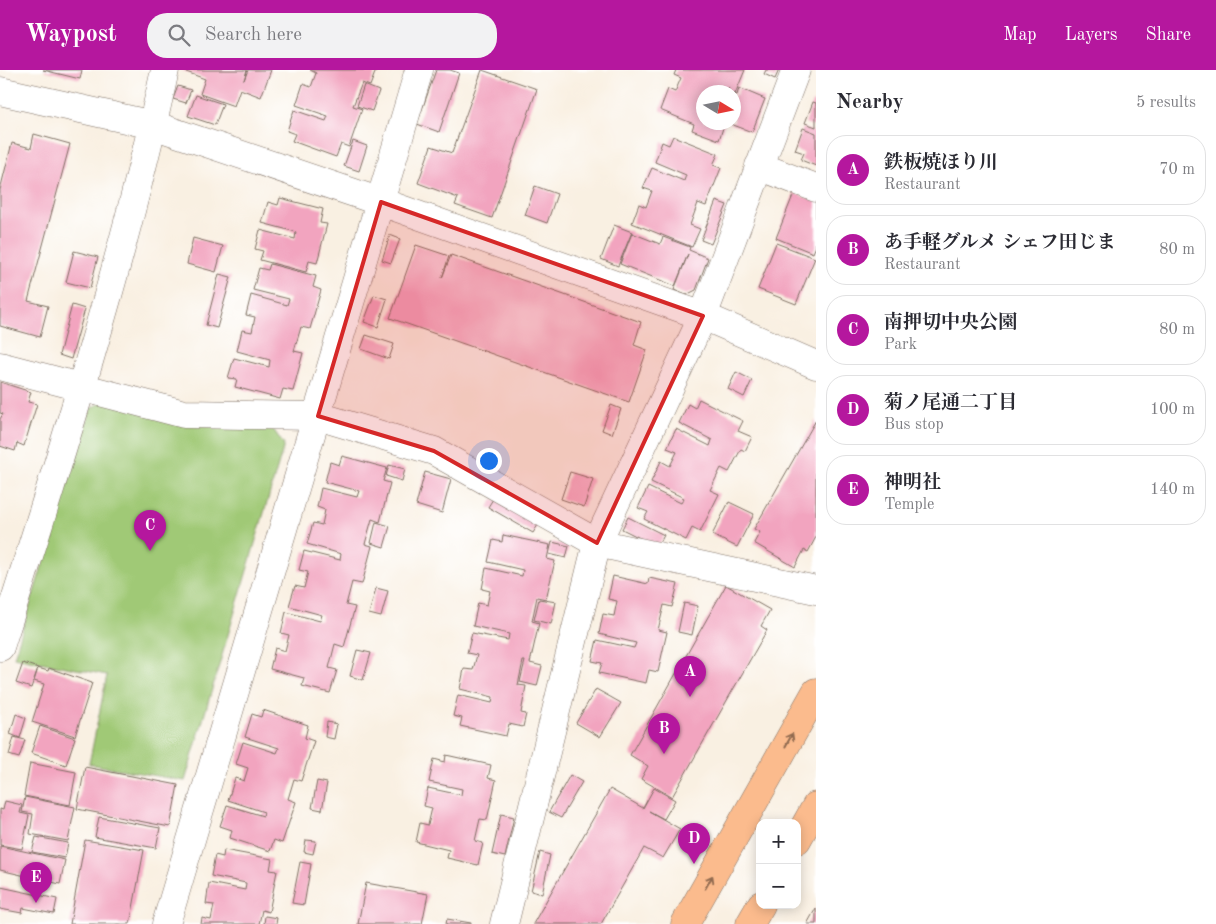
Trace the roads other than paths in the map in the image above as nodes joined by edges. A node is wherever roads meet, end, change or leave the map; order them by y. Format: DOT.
graph roads {
  1 [pos="165,70"];
  2 [pos="419,70"];
  3 [pos="796,70"];
  4 [pos="0,91"];
  5 [pos="153,125"];
  6 [pos="760,166"];
  7 [pos="816,188"];
  8 [pos="381,202"];
  9 [pos="703,316"];
  10 [pos="816,365"];
  11 [pos="0,366"];
  12 [pos="83,387"];
  13 [pos="318,416"];
  14 [pos="597,543"];
  15 [pos="816,590"];
  16 [pos="0,647"];
  17 [pos="816,692"];
  18 [pos="816,806"];
  19 [pos="801,833"];
  20 [pos="758,909"];
  21 [pos="166,924"];
  22 [pos="504,924"];
  23 [pos="685,924"];
  24 [pos="750,924"];
  1 -- 5 [label="street"];
  2 -- 8 [label="street"];
  3 -- 6 [label="street"];
  4 -- 5 [label="street"];
  5 -- 8 [label="street"];
  5 -- 12 [label="street"];
  6 -- 7 [label="street"];
  6 -- 9 [label="street"];
  8 -- 9 [label="street"];
  8 -- 13 [label="street"];
  9 -- 10 [label="street"];
  9 -- 14 [label="street"];
  11 -- 12 [label="street"];
  12 -- 13 [label="street"];
  12 -- 16 [label="street"];
  13 -- 14 [label="street"];
  13 -- 21 [label="street"];
  14 -- 15 [label="street"];
  14 -- 22 [label="street"];
  23 -- 17 [label="highway, one-way"];
  18 -- 19 [label="highway"];
  20 -- 24 [label="highway"];
}
